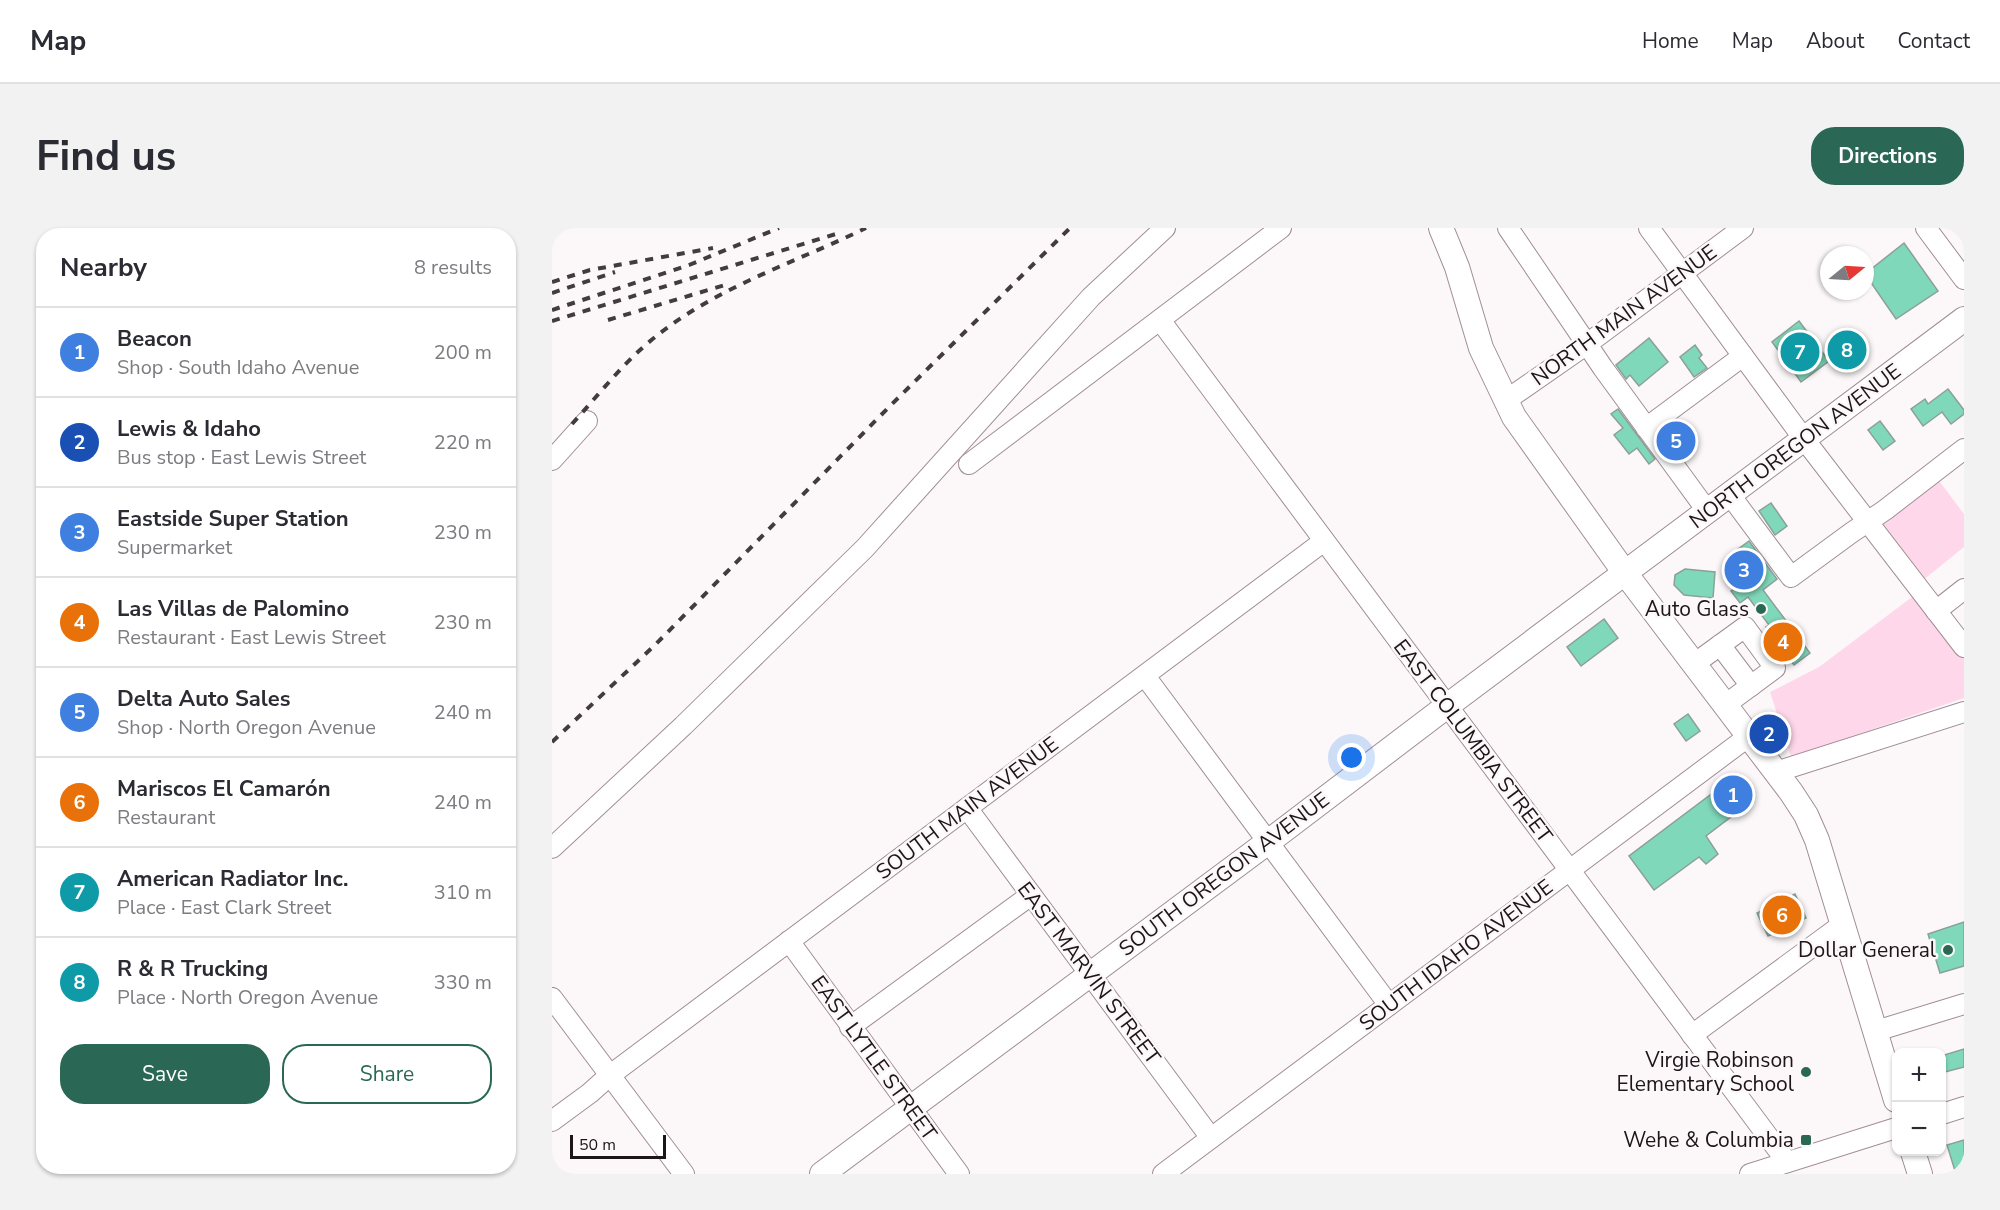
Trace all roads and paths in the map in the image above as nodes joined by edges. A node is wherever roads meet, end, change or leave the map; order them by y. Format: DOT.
graph roads {
  1 [pos="1165,228"];
  2 [pos="1281,228"];
  3 [pos="1441,228"];
  4 [pos="1508,228"];
  5 [pos="1649,228"];
  6 [pos="1743,228"];
  7 [pos="1926,228"];
  8 [pos="1683,273"];
  9 [pos="1964,279"];
  10 [pos="1964,319"];
  11 [pos="1160,320"];
  12 [pos="1587,344"];
  13 [pos="1743,356"];
  14 [pos="1505,401"];
  15 [pos="587,421"];
  16 [pos="1646,428"];
  17 [pos="1804,439"];
  18 [pos="1964,449"];
  19 [pos="552,460"];
  20 [pos="969,464"];
  21 [pos="1730,495"];
  22 [pos="1708,512"];
  23 [pos="1867,522"];
  24 [pos="1324,542"];
  25 [pos="1625,573"];
  26 [pos="1964,589"];
  27 [pos="1936,611"];
  28 [pos="1720,645"];
  29 [pos="1964,647"];
  30 [pos="1694,664"];
  31 [pos="1145,676"];
  32 [pos="1751,686"];
  33 [pos="1725,705"];
  34 [pos="1446,706"];
  35 [pos="1964,712"];
  36 [pos="1749,736"];
  37 [pos="1776,772"];
  38 [pos="967,808"];
  39 [pos="1268,842"];
  40 [pos="552,848"];
  41 [pos="1570,871"];
  42 [pos="1031,895"];
  43 [pos="1843,924"];
  44 [pos="789,941"];
  45 [pos="1089,974"];
  46 [pos="552,998"];
  47 [pos="1964,1004"];
  48 [pos="1389,1005"];
  49 [pos="850,1027"];
  50 [pos="1876,1032"];
  51 [pos="1692,1035"];
  52 [pos="609,1076"];
  53 [pos="1892,1086"];
  54 [pos="1964,1107"];
  55 [pos="910,1108"];
  56 [pos="1946,1112"];
  57 [pos="552,1120"];
  58 [pos="1892,1129"];
  59 [pos="1211,1138"];
  60 [pos="1914,1156"];
  61 [pos="1787,1162"];
  62 [pos="684,1174"];
  63 [pos="822,1174"];
  64 [pos="959,1174"];
  65 [pos="1163,1174"];
  66 [pos="1750,1174"];
  67 [pos="1920,1174"];
  1 -- 40 [label="street"];
  2 -- 11 [label="street"];
  3 -- 14 [label="main road"];
  4 -- 12 [label="street"];
  5 -- 8 [label="street"];
  6 -- 8 [label="street, NORTH MAIN AVENUE"];
  7 -- 9 [label="street"];
  8 -- 12 [label="street, NORTH MAIN AVENUE"];
  8 -- 13 [label="street"];
  10 -- 17 [label="main road, NORTH OREGON AVENUE"];
  11 -- 20 [label="street"];
  11 -- 24 [label="street, EAST COLUMBIA STREET"];
  12 -- 14 [label="street, NORTH MAIN AVENUE"];
  12 -- 16 [label="street"];
  13 -- 16 [label="street"];
  13 -- 17 [label="street"];
  14 -- 25 [label="main road"];
  15 -- 19 [label="street"];
  16 -- 22 [label="street"];
  17 -- 21 [label="main road, NORTH OREGON AVENUE"];
  17 -- 23 [label="street"];
  18 -- 23 [label="street"];
  21 -- 22 [label="main road, NORTH OREGON AVENUE"];
  21 -- 23 [label="street"];
  22 -- 25 [label="main road, NORTH OREGON AVENUE"];
  23 -- 27 [label="street"];
  24 -- 31 [label="street, SOUTH MAIN AVENUE"];
  24 -- 34 [label="street, EAST COLUMBIA STREET"];
  25 -- 30 [label="main road"];
  25 -- 34 [label="main road, SOUTH OREGON AVENUE"];
  26 -- 27 [label="street"];
  27 -- 29 [label="street"];
  28 -- 30 [label="street"];
  28 -- 32 [label="street"];
  28 -- 32 [label="street"];
  30 -- 33 [label="main road"];
  31 -- 38 [label="street, SOUTH MAIN AVENUE"];
  31 -- 39 [label="street"];
  32 -- 33 [label="street"];
  33 -- 36 [label="main road"];
  34 -- 39 [label="main road, SOUTH OREGON AVENUE"];
  34 -- 41 [label="street, EAST COLUMBIA STREET"];
  35 -- 37 [label="street"];
  36 -- 37 [label="main road"];
  36 -- 41 [label="street, SOUTH IDAHO AVENUE"];
  37 -- 43 [label="main road"];
  38 -- 42 [label="street, EAST MARVIN STREET"];
  38 -- 44 [label="street, SOUTH MAIN AVENUE"];
  39 -- 45 [label="main road, SOUTH OREGON AVENUE"];
  39 -- 48 [label="street"];
  41 -- 48 [label="street, SOUTH IDAHO AVENUE"];
  41 -- 51 [label="street, EAST COLUMBIA STREET"];
  42 -- 45 [label="street, EAST MARVIN STREET"];
  42 -- 49 [label="street"];
  43 -- 50 [label="main road"];
  43 -- 51 [label="street"];
  44 -- 49 [label="street, EAST LYTLE STREET"];
  44 -- 52 [label="street, SOUTH MAIN AVENUE"];
  45 -- 55 [label="main road, SOUTH OREGON AVENUE"];
  45 -- 59 [label="street, EAST MARVIN STREET"];
  46 -- 52 [label="street"];
  47 -- 50 [label="street"];
  48 -- 59 [label="street, SOUTH IDAHO AVENUE"];
  49 -- 55 [label="street, EAST LYTLE STREET"];
  50 -- 53 [label="main road"];
  51 -- 61 [label="street, EAST COLUMBIA STREET"];
  52 -- 57 [label="street, SOUTH MAIN AVENUE"];
  52 -- 62 [label="street"];
  54 -- 56 [label="street"];
  55 -- 63 [label="main road, SOUTH OREGON AVENUE"];
  55 -- 64 [label="street, EAST LYTLE STREET"];
  58 -- 61 [label="street"];
  59 -- 65 [label="street, SOUTH IDAHO AVENUE"];
  60 -- 67 [label="main road"];
  61 -- 66 [label="street"];
}
